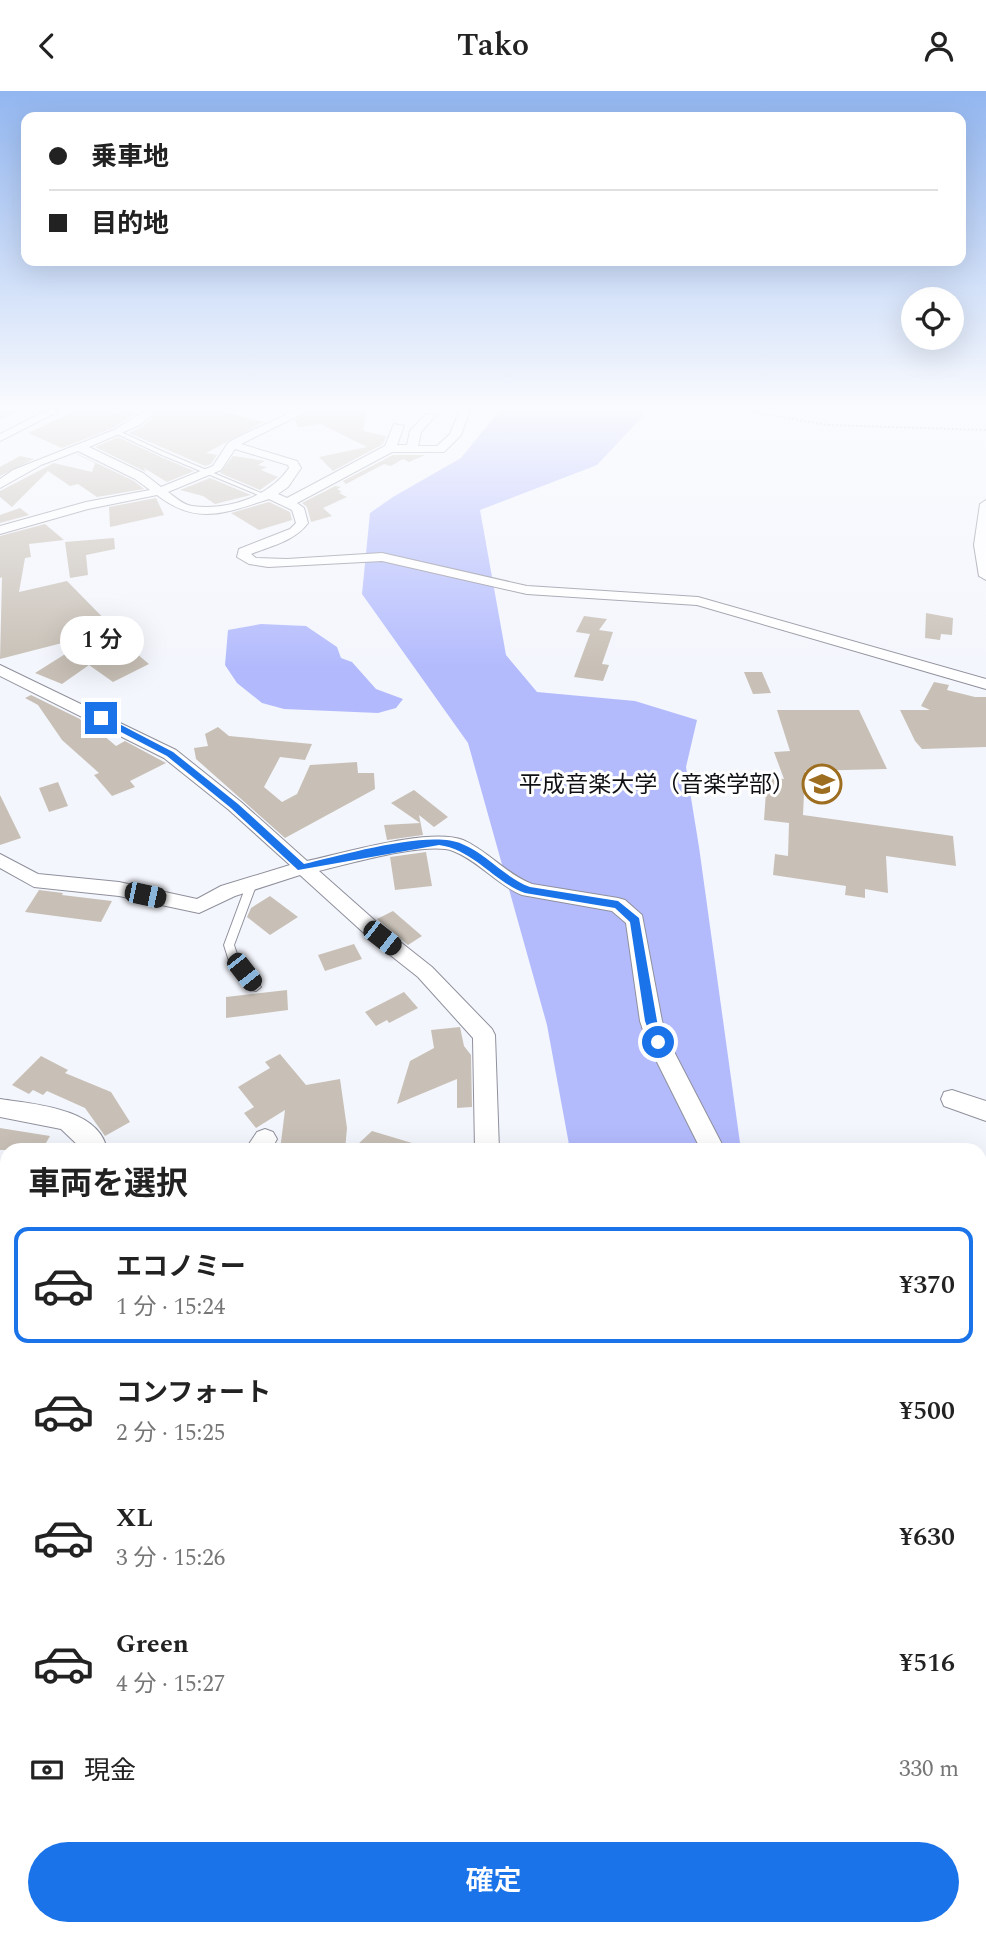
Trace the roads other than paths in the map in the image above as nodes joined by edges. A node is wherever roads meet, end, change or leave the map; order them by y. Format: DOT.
graph roads {
  1 [pos="136,496"];
  2 [pos="167,496"];
  3 [pos="268,496"];
  4 [pos="300,496"];
  5 [pos="289,502"];
  6 [pos="986,504"];
  7 [pos="0,530"];
  8 [pos="986,576"];
  9 [pos="0,670"];
  10 [pos="986,684"];
  11 [pos="0,860"];
  12 [pos="302,868"];
  13 [pos="252,883"];
  14 [pos="256,987"];
  15 [pos="952,1099"];
  16 [pos="0,1108"];
  17 [pos="986,1111"];
  18 [pos="94,1143"];
  19 [pos="487,1143"];
  20 [pos="709,1143"];
  1 -- 7 [label="street"];
  2 -- 3 [label="street"];
  3 -- 5 [label="street"];
  4 -- 5 [label="street"];
  5 -- 10 [label="street"];
  6 -- 8 [label="street"];
  9 -- 12 [label="street"];
  11 -- 13 [label="street"];
  12 -- 13 [label="street"];
  12 -- 19 [label="street"];
  12 -- 20 [label="street"];
  13 -- 14 [label="lane"];
  15 -- 17 [label="street"];
  16 -- 18 [label="street"];
}
